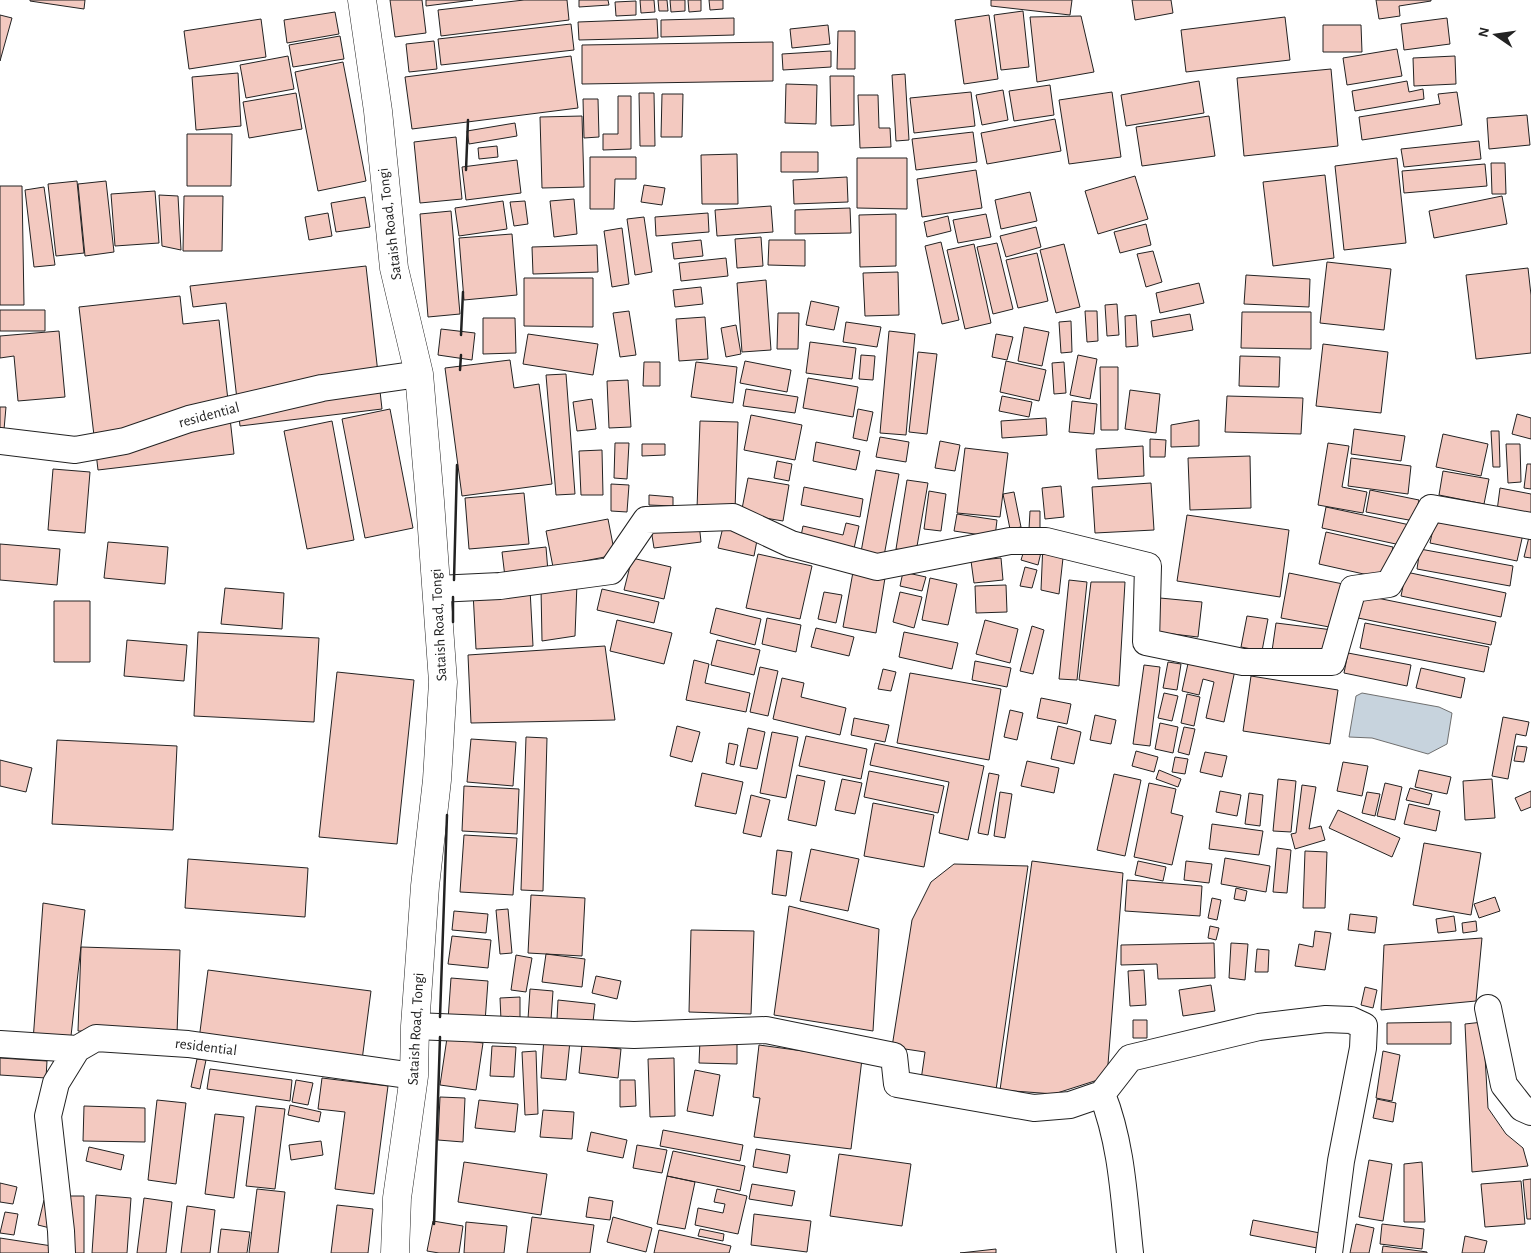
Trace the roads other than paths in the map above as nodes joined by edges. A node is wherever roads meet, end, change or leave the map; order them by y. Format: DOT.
graph roads {
  1 [pos="362,0"];
  2 [pos="419,374"];
  3 [pos="0,441"];
  4 [pos="1531,526"];
  5 [pos="437,589"];
  6 [pos="1488,1008"];
  7 [pos="414,1026"];
  8 [pos="0,1044"];
  9 [pos="77,1049"];
  10 [pos="414,1076"];
  11 [pos="1102,1094"];
  12 [pos="1531,1112"];
  13 [pos="62,1253"];
  14 [pos="395,1253"];
  15 [pos="1130,1253"];
  16 [pos="1329,1253"];
  1 -- 2 [label="street, Sataish Road, Tongi"];
  2 -- 3 [label="street, residential"];
  2 -- 5 [label="street, Sataish Road, Tongi"];
  4 -- 5 [label="street"];
  5 -- 7 [label="street, Sataish Road, Tongi"];
  6 -- 12 [label="street"];
  7 -- 10 [label="street, Sataish Road, Tongi"];
  7 -- 11 [label="street"];
  8 -- 9 [label="street, residential"];
  9 -- 10 [label="street, residential"];
  9 -- 13 [label="street"];
  10 -- 14 [label="street, Sataish Road, Tongi"];
  11 -- 15 [label="street"];
  11 -- 16 [label="street"];
}
